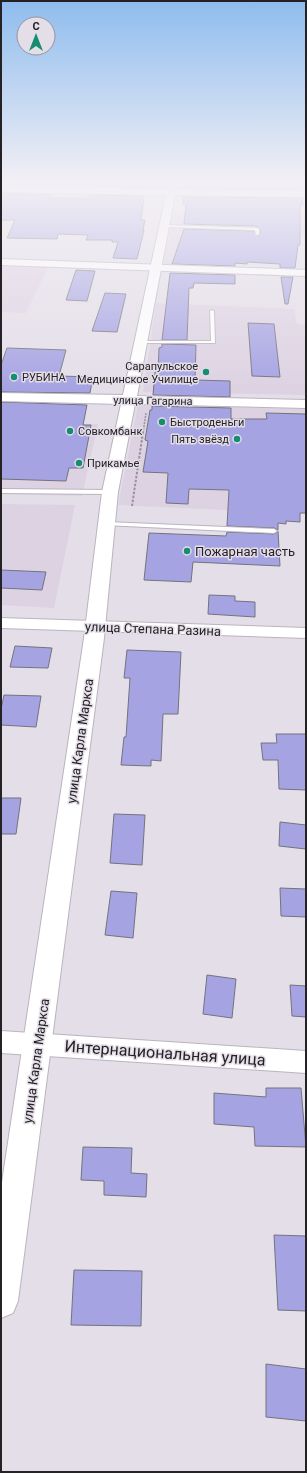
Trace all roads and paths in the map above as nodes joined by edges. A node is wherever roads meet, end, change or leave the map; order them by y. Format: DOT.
graph roads {
  1 [pos="160,252"];
  2 [pos="1,262"];
  3 [pos="157,267"];
  4 [pos="306,273"];
  5 [pos="212,310"];
  6 [pos="142,342"];
  7 [pos="1,397"];
  8 [pos="306,404"];
  9 [pos="139,405"];
  10 [pos="1,491"];
  11 [pos="110,492"];
  12 [pos="132,506"];
  13 [pos="106,524"];
  14 [pos="274,531"];
  15 [pos="1,623"];
  16 [pos="96,627"];
  17 [pos="306,633"];
  18 [pos="1,1042"];
  19 [pos="38,1045"];
  20 [pos="306,1062"];
  21 [pos="1,1301"];
  1 -- 3 [label="main road, улица Карла Маркса"];
  2 -- 3 [label="street"];
  3 -- 4 [label="street"];
  3 -- 6 [label="main road, улица Карла Маркса"];
  5 -- 6 [label="lane"];
  6 -- 9 [label="main road, улица Карла Маркса"];
  7 -- 9 [label="main road, улица Гагарина"];
  8 -- 9 [label="main road, улица Гагарина"];
  9 -- 11 [label="main road, улица Карла Маркса"];
  9 -- 12 [label="path"];
  10 -- 11 [label="lane"];
  11 -- 13 [label="main road, улица Карла Маркса"];
  13 -- 14 [label="lane"];
  13 -- 16 [label="main road, улица Карла Маркса"];
  15 -- 16 [label="street, улица Степана Разина"];
  16 -- 17 [label="street, улица Степана Разина"];
  16 -- 19 [label="main road, улица Карла Маркса"];
  18 -- 19 [label="street, Интернациональная улица"];
  19 -- 20 [label="street, Интернациональная улица"];
  19 -- 21 [label="main road, улица Карла Маркса"];
}
